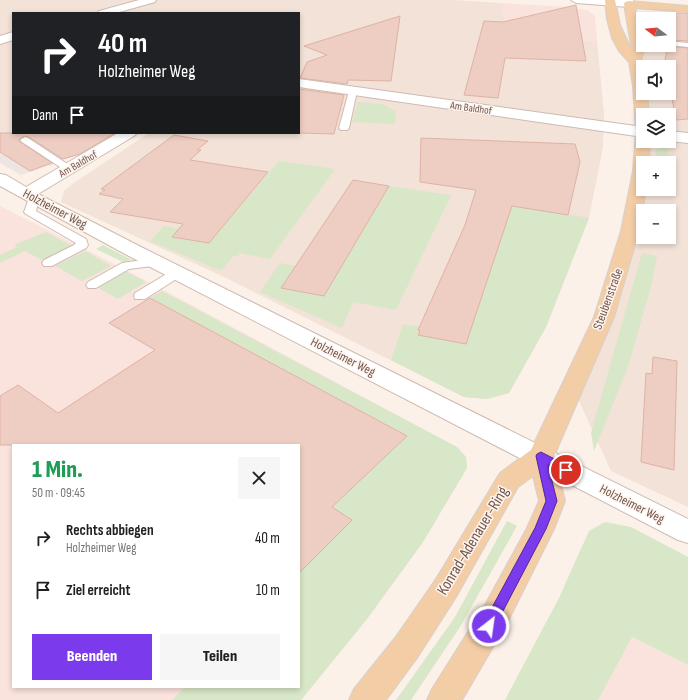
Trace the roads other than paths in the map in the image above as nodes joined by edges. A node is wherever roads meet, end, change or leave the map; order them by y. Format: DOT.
graph roads {
  1 [pos="151,0"];
  2 [pos="576,0"];
  3 [pos="672,0"];
  4 [pos="610,1"];
  5 [pos="629,2"];
  6 [pos="688,2"];
  7 [pos="688,9"];
  8 [pos="107,12"];
  9 [pos="636,28"];
  10 [pos="12,36"];
  11 [pos="0,40"];
  12 [pos="676,44"];
  13 [pos="688,45"];
  14 [pos="637,52"];
  15 [pos="635,61"];
  16 [pos="300,83"];
  17 [pos="352,91"];
  18 [pos="641,108"];
  19 [pos="344,128"];
  20 [pos="636,131"];
  21 [pos="127,134"];
  22 [pos="676,137"];
  23 [pos="688,138"];
  24 [pos="24,140"];
  25 [pos="642,148"];
  26 [pos="70,169"];
  27 [pos="0,179"];
  28 [pos="30,196"];
  29 [pos="156,262"];
  30 [pos="48,263"];
  31 [pos="177,273"];
  32 [pos="92,285"];
  33 [pos="140,296"];
  34 [pos="541,456"];
  35 [pos="688,532"];
  36 [pos="366,700"];
  37 [pos="444,700"];
  1 -- 8 [label="street"];
  2 -- 4 [label="street"];
  3 -- 6 [label="main road"];
  4 -- 5 [label="street"];
  4 -- 15 [label="main road, Steubenstraße"];
  5 -- 7 [label="main road"];
  5 -- 9 [label="main road, Steubenstraße"];
  10 -- 11 [label="street"];
  12 -- 13 [label="lane"];
  14 -- 15 [label="main road, Steubenstraße"];
  15 -- 18 [label="main road, Steubenstraße"];
  16 -- 17 [label="street, Am Baldhof"];
  17 -- 19 [label="lane"];
  17 -- 20 [label="street, Am Baldhof"];
  21 -- 26 [label="street, Am Baldhof"];
  22 -- 23 [label="street"];
  24 -- 26 [label="lane"];
  25 -- 34 [label="main road, Steubenstraße"];
  26 -- 28 [label="street, Am Baldhof"];
  27 -- 28 [label="street, Holzheimer Weg"];
  28 -- 29 [label="street, Holzheimer Weg"];
  28 -- 30 [label="lane"];
  29 -- 31 [label="street, Holzheimer Weg"];
  29 -- 32 [label="lane"];
  31 -- 33 [label="lane"];
  31 -- 34 [label="street, Holzheimer Weg"];
  34 -- 35 [label="street, Holzheimer Weg"];
  34 -- 36 [label="main road, Konrad-Adenauer-Ring"];
  34 -- 37 [label="main road"];
}
